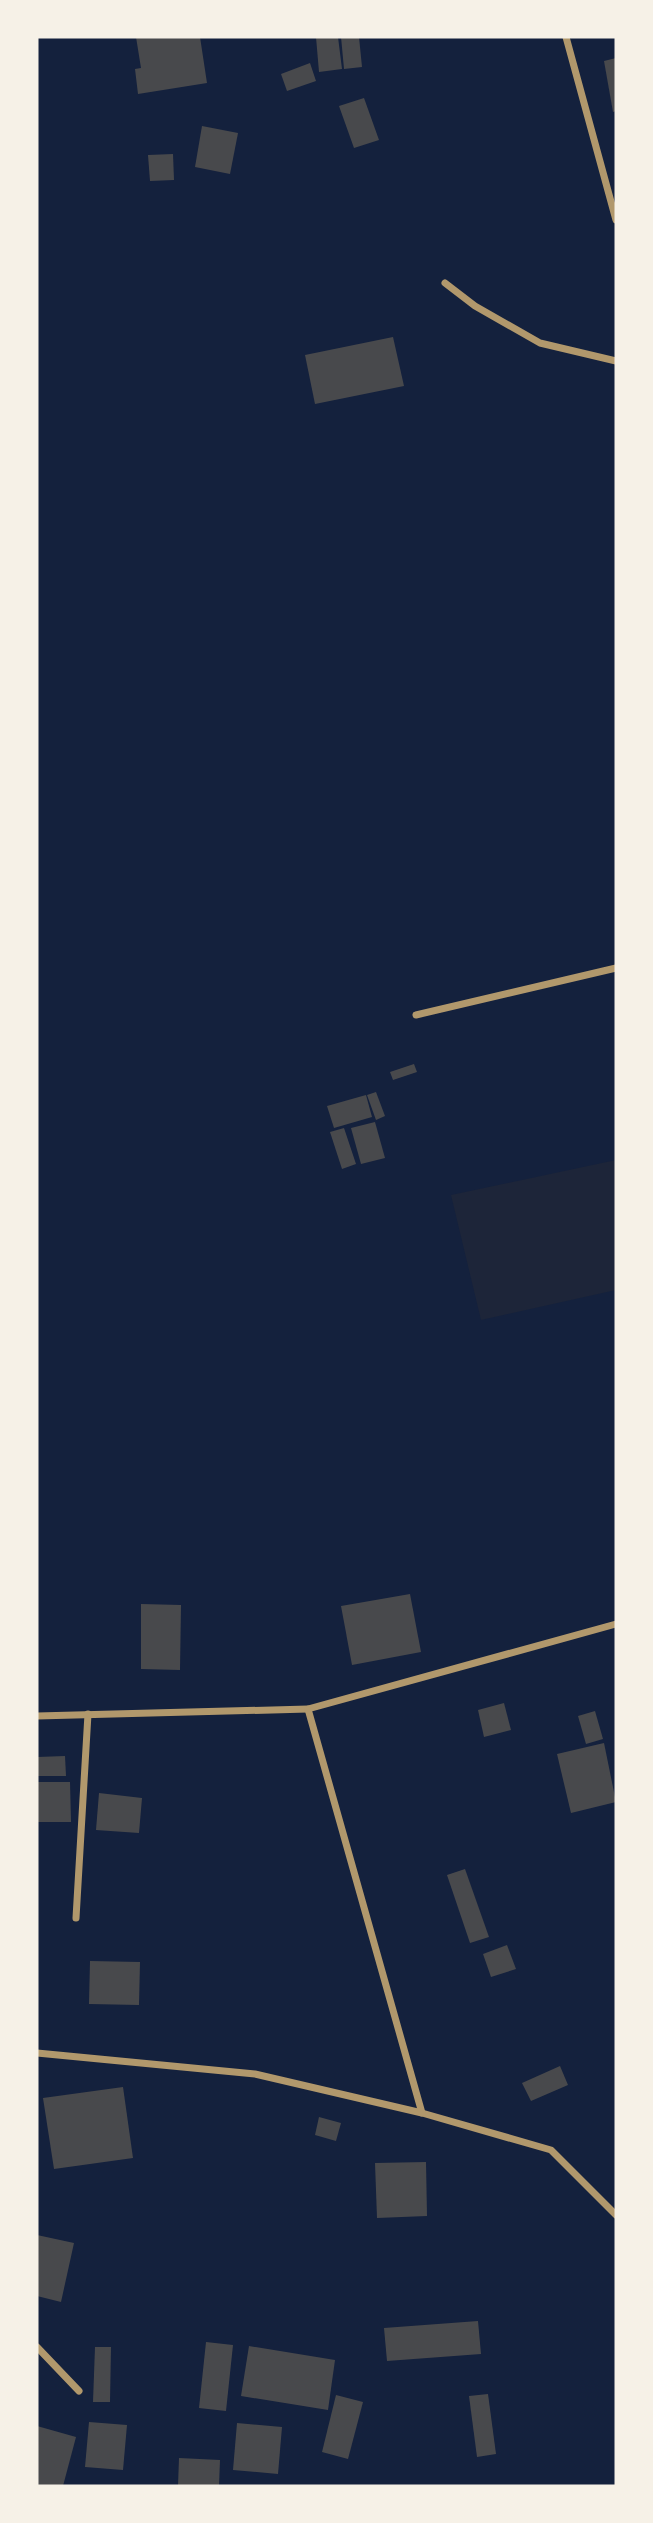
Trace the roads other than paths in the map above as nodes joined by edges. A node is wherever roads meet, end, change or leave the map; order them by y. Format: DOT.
graph roads {
  1 [pos="566,37"];
  2 [pos="616,220"];
  3 [pos="445,284"];
  4 [pos="616,362"];
  5 [pos="616,968"];
  6 [pos="416,1015"];
  7 [pos="616,1624"];
  8 [pos="308,1709"];
  9 [pos="88,1714"];
  10 [pos="37,1716"];
  11 [pos="76,1918"];
  12 [pos="37,2053"];
  13 [pos="422,2113"];
  14 [pos="616,2215"];
  15 [pos="37,2347"];
  16 [pos="79,2391"];
  1 -- 2 [label="street"];
  3 -- 4 [label="street"];
  5 -- 6 [label="street"];
  7 -- 8 [label="street"];
  8 -- 9 [label="street"];
  8 -- 13 [label="street"];
  9 -- 10 [label="street"];
  9 -- 11 [label="street"];
  12 -- 13 [label="street"];
  13 -- 14 [label="street"];
  15 -- 16 [label="street"];
}
